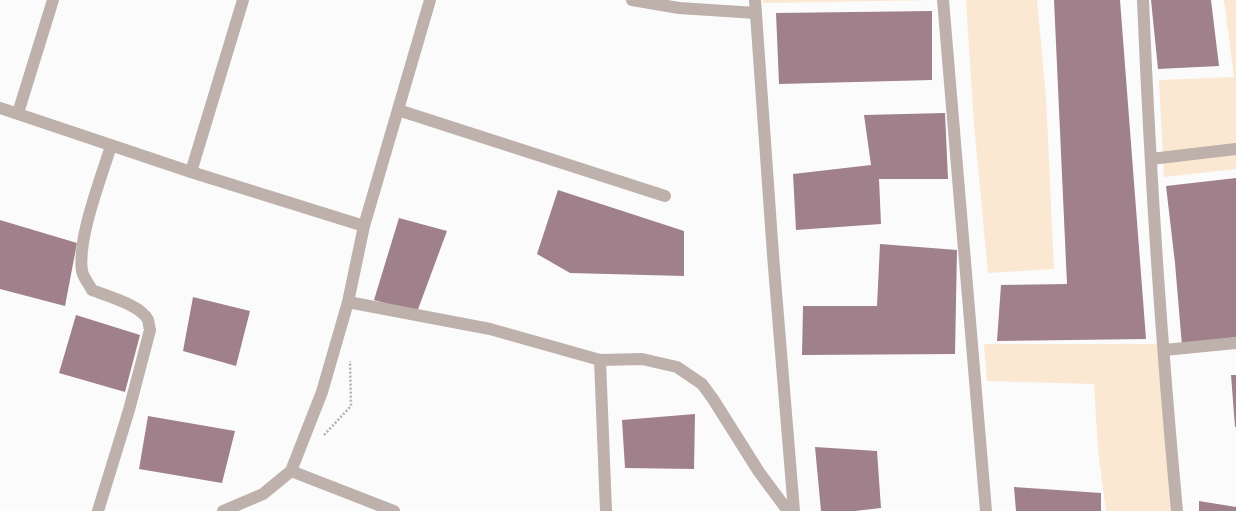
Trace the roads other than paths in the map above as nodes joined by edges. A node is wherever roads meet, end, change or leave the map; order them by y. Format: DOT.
graph roads {
  1 [pos="53,0"];
  2 [pos="243,0"];
  3 [pos="430,0"];
  4 [pos="632,0"];
  5 [pos="755,0"];
  6 [pos="943,0"];
  7 [pos="1143,0"];
  8 [pos="756,13"];
  9 [pos="0,108"];
  10 [pos="398,110"];
  11 [pos="18,113"];
  12 [pos="111,146"];
  13 [pos="1236,149"];
  14 [pos="1151,159"];
  15 [pos="191,172"];
  16 [pos="665,196"];
  17 [pos="364,226"];
  18 [pos="348,302"];
  19 [pos="1236,343"];
  20 [pos="1164,350"];
  21 [pos="600,360"];
  22 [pos="291,471"];
  23 [pos="98,511"];
  24 [pos="223,511"];
  25 [pos="394,511"];
  26 [pos="606,511"];
  27 [pos="788,511"];
  28 [pos="794,511"];
  29 [pos="986,511"];
  30 [pos="1177,511"];
  1 -- 11 [label="street"];
  2 -- 15 [label="street"];
  3 -- 10 [label="street"];
  4 -- 8 [label="street"];
  5 -- 8 [label="street"];
  6 -- 29 [label="street"];
  7 -- 14 [label="street"];
  8 -- 28 [label="street"];
  9 -- 11 [label="street"];
  10 -- 16 [label="street"];
  10 -- 17 [label="street"];
  11 -- 12 [label="street"];
  12 -- 15 [label="street"];
  12 -- 23 [label="street"];
  13 -- 14 [label="street"];
  14 -- 20 [label="street"];
  15 -- 17 [label="street"];
  17 -- 18 [label="street"];
  18 -- 21 [label="street"];
  18 -- 22 [label="street"];
  19 -- 20 [label="street"];
  20 -- 30 [label="street"];
  21 -- 26 [label="street"];
  21 -- 27 [label="street"];
  22 -- 24 [label="street"];
  22 -- 25 [label="street"];
}
